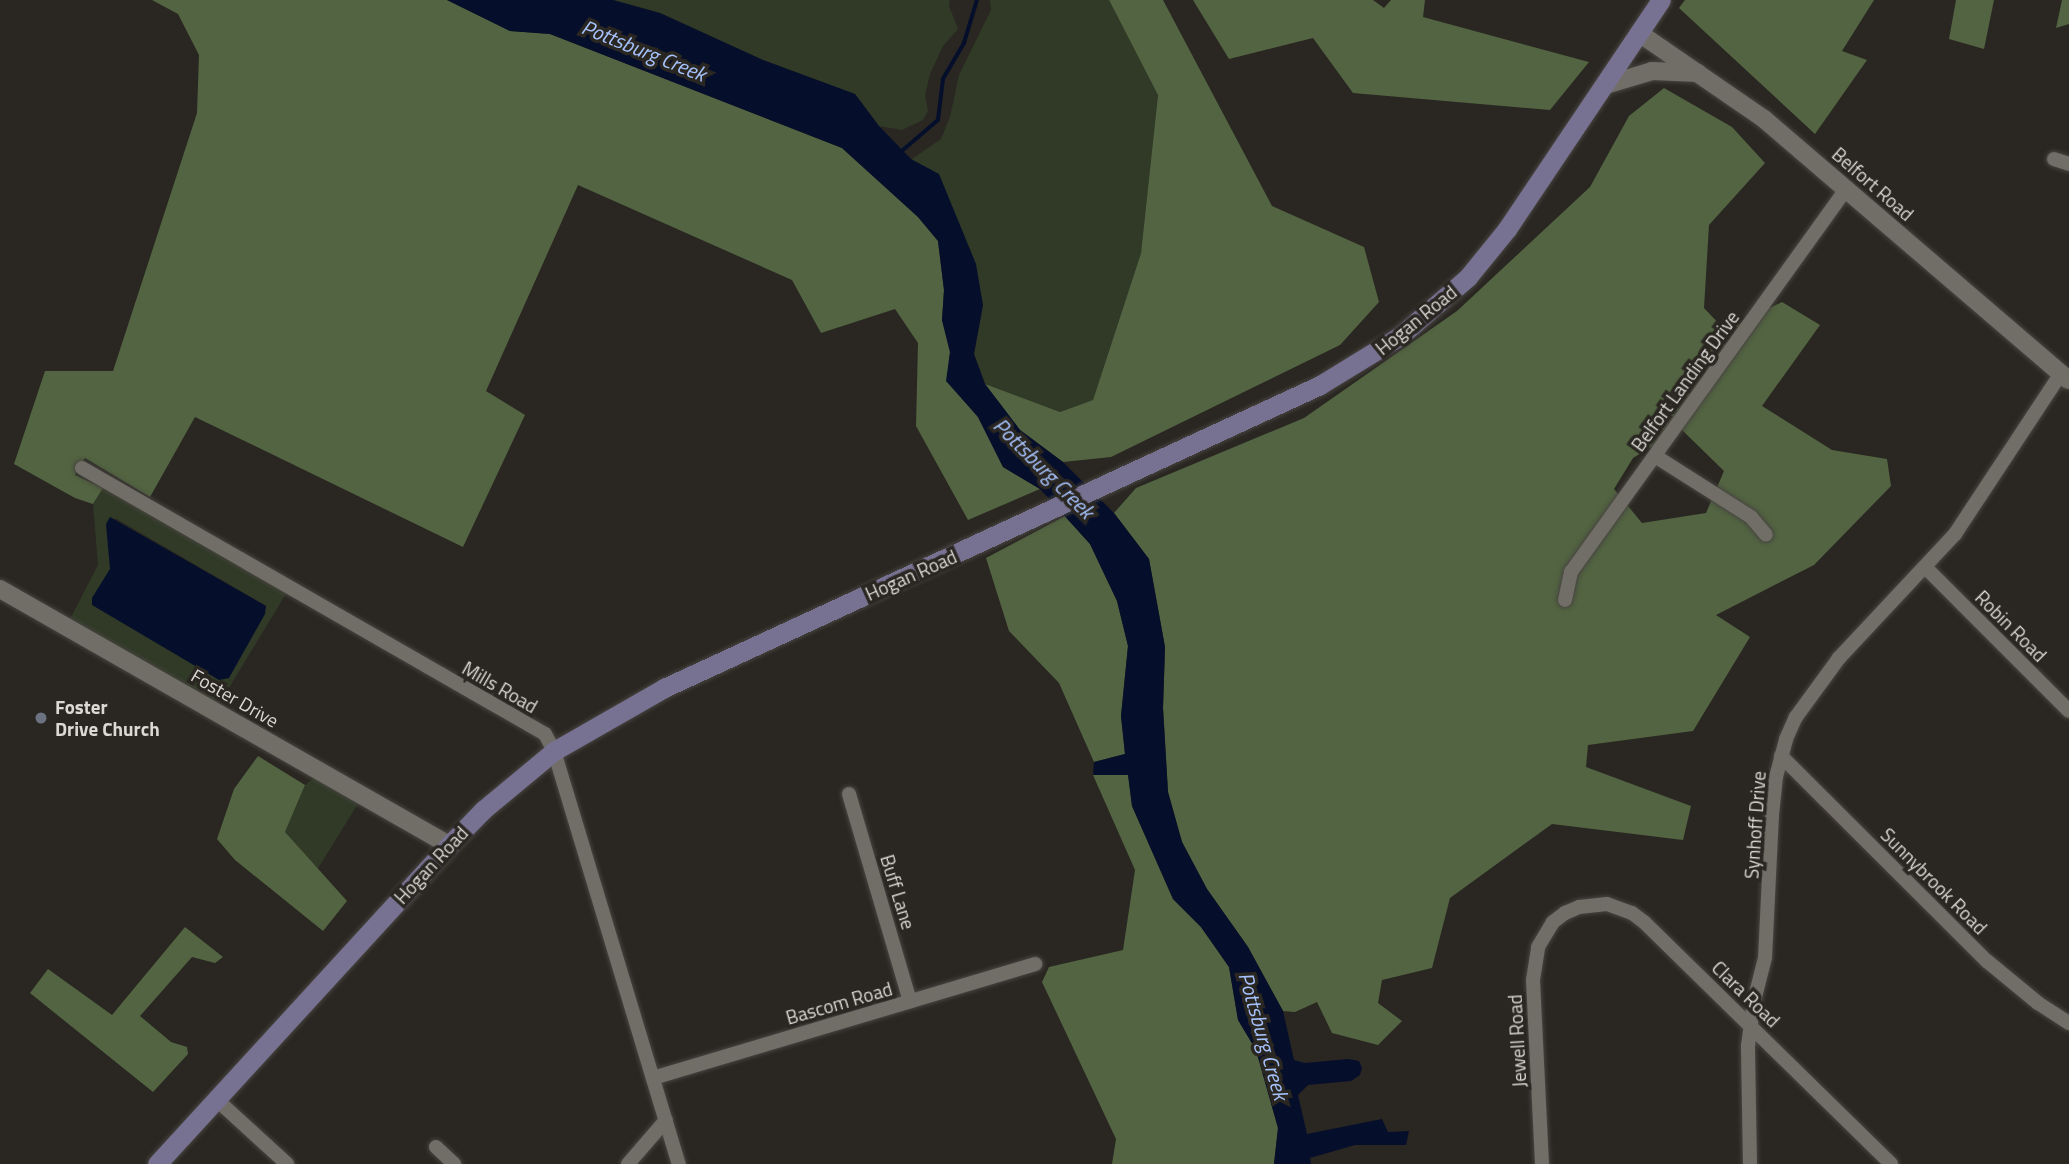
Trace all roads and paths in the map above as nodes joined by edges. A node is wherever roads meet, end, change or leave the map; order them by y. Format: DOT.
graph roads {
  1 [pos="1661,0"];
  2 [pos="1639,33"];
  3 [pos="1702,74"];
  4 [pos="1605,85"];
  5 [pos="2054,159"];
  6 [pos="2069,163"];
  7 [pos="1846,189"];
  8 [pos="2065,376"];
  9 [pos="1655,456"];
  10 [pos="82,468"];
  11 [pos="1766,535"];
  12 [pos="1926,568"];
  13 [pos="0,589"];
  14 [pos="1565,600"];
  15 [pos="2069,711"];
  16 [pos="554,751"];
  17 [pos="1781,756"];
  18 [pos="849,794"];
  19 [pos="449,845"];
  20 [pos="1553,922"];
  21 [pos="1035,964"];
  22 [pos="910,1002"];
  23 [pos="2069,1023"];
  24 [pos="1751,1025"];
  25 [pos="653,1077"];
  26 [pos="217,1100"];
  27 [pos="666,1120"];
  28 [pos="436,1147"];
  29 [pos="157,1164"];
  30 [pos="287,1164"];
  31 [pos="454,1164"];
  32 [pos="628,1164"];
  33 [pos="679,1164"];
  34 [pos="1542,1164"];
  35 [pos="1750,1164"];
  36 [pos="1891,1164"];
  1 -- 2 [label="main road, Hogan Road"];
  2 -- 3 [label="street, Belfort Road"];
  2 -- 4 [label="main road, Hogan Road"];
  3 -- 4 [label="street"];
  3 -- 7 [label="street, Belfort Road"];
  4 -- 16 [label="main road, Hogan Road"];
  5 -- 6 [label="street"];
  7 -- 8 [label="street, Belfort Road"];
  7 -- 9 [label="street, Belfort Landing Drive"];
  8 -- 12 [label="street, Synhoff Drive"];
  9 -- 11 [label="street"];
  9 -- 14 [label="street, Belfort Landing Drive"];
  10 -- 16 [label="street, Mills Road"];
  12 -- 15 [label="street, Robin Road"];
  12 -- 17 [label="street, Synhoff Drive"];
  13 -- 19 [label="street, Foster Drive"];
  16 -- 19 [label="main road, Hogan Road"];
  16 -- 25 [label="street, Mills Road"];
  17 -- 23 [label="street, Sunnybrook Road"];
  17 -- 24 [label="street, Synhoff Drive"];
  18 -- 22 [label="street, Buff Lane"];
  19 -- 26 [label="main road, Hogan Road"];
  20 -- 24 [label="street, Clara Road"];
  20 -- 34 [label="street, Jewell Road"];
  21 -- 22 [label="street, Bascom Road"];
  22 -- 25 [label="street, Bascom Road"];
  24 -- 35 [label="street, Synhoff Drive"];
  24 -- 36 [label="street, Clara Road"];
  25 -- 27 [label="street, Mills Road"];
  26 -- 29 [label="main road, Hogan Road"];
  26 -- 30 [label="street"];
  27 -- 32 [label="street"];
  27 -- 33 [label="street, Mills Road"];
  28 -- 31 [label="street"];
}
